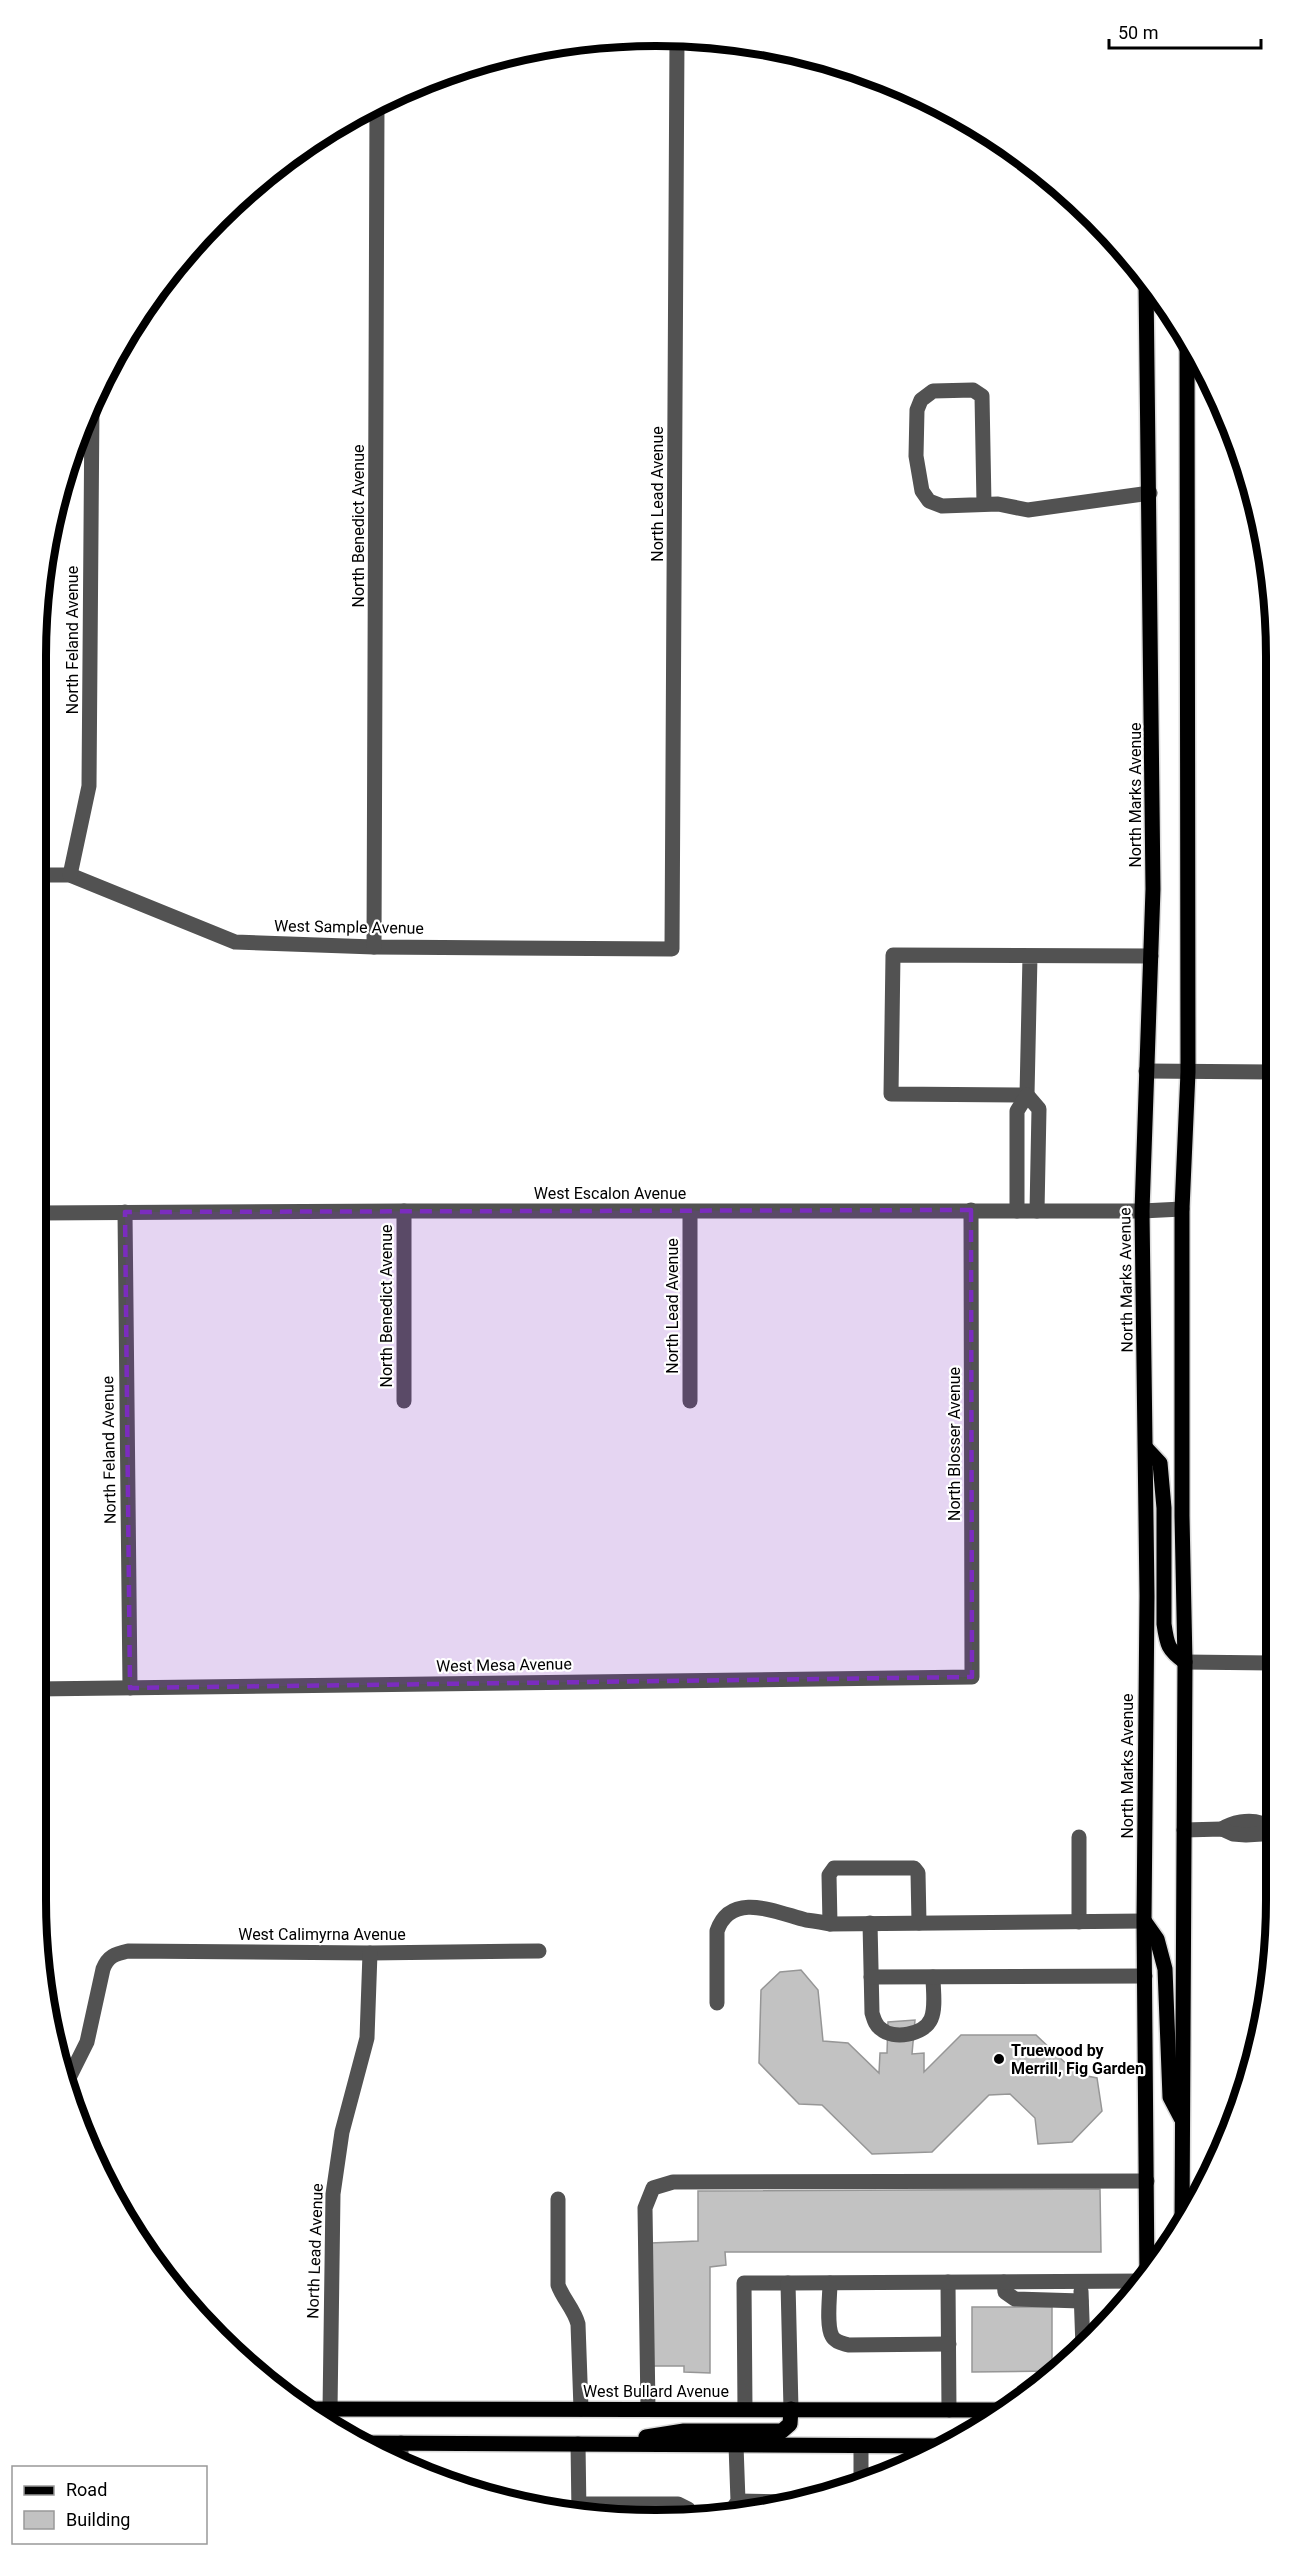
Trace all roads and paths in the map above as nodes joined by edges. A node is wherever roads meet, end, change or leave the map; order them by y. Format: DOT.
graph roads {
  1 [pos="677,47"];
  2 [pos="377,114"];
  3 [pos="1146,294"];
  4 [pos="1187,356"];
  5 [pos="92,426"];
  6 [pos="1150,493"];
  7 [pos="984,504"];
  8 [pos="46,875"];
  9 [pos="70,875"];
  10 [pos="374,947"];
  11 [pos="672,949"];
  12 [pos="1030,956"];
  13 [pos="1151,956"];
  14 [pos="1146,1071"];
  15 [pos="1188,1072"];
  16 [pos="1266,1072"];
  17 [pos="1027,1095"];
  18 [pos="1182,1209"];
  19 [pos="971,1210"];
  20 [pos="404,1211"];
  21 [pos="1017,1211"];
  22 [pos="1036,1211"];
  23 [pos="1142,1211"];
  24 [pos="125,1212"];
  25 [pos="690,1212"];
  26 [pos="46,1213"];
  27 [pos="404,1401"];
  28 [pos="690,1401"];
  29 [pos="1146,1448"];
  30 [pos="1185,1662"];
  31 [pos="1266,1663"];
  32 [pos="972,1677"];
  33 [pos="130,1688"];
  34 [pos="46,1689"];
  35 [pos="1266,1825"];
  36 [pos="1184,1830"];
  37 [pos="1079,1837"];
  38 [pos="1144,1921"];
  39 [pos="1079,1922"];
  40 [pos="870,1923"];
  41 [pos="919,1923"];
  42 [pos="830,1924"];
  43 [pos="539,1951"];
  44 [pos="370,1953"];
  45 [pos="1146,1976"];
  46 [pos="871,1977"];
  47 [pos="933,1977"];
  48 [pos="717,2003"];
  49 [pos="72,2072"];
  50 [pos="1182,2120"];
  51 [pos="1147,2181"];
  52 [pos="558,2199"];
  53 [pos="1183,2207"];
  54 [pos="1146,2263"];
  55 [pos="1132,2280"];
  56 [pos="948,2282"];
  57 [pos="1004,2282"];
  58 [pos="1081,2282"];
  59 [pos="788,2283"];
  60 [pos="830,2283"];
  61 [pos="1081,2301"];
  62 [pos="1082,2336"];
  63 [pos="949,2344"];
  64 [pos="581,2409"];
  65 [pos="648,2409"];
  66 [pos="745,2409"];
  67 [pos="791,2409"];
  68 [pos="322,2410"];
  69 [pos="330,2410"];
  70 [pos="949,2410"];
  71 [pos="990,2410"];
  72 [pos="752,2431"];
  73 [pos="379,2443"];
  74 [pos="401,2443"];
  75 [pos="578,2444"];
  76 [pos="602,2444"];
  77 [pos="736,2445"];
  78 [pos="861,2446"];
  79 [pos="928,2446"];
  80 [pos="401,2453"];
  81 [pos="861,2474"];
  82 [pos="579,2504"];
  83 [pos="734,2504"];
  84 [pos="606,2507"];
  85 [pos="687,2508"];
  1 -- 11 [label="street, North Lead Avenue"];
  2 -- 10 [label="street, North Benedict Avenue"];
  3 -- 6 [label="main road, North Marks Avenue"];
  4 -- 15 [label="main road"];
  5 -- 9 [label="street, North Feland Avenue"];
  6 -- 7 [label="street"];
  6 -- 13 [label="main road, North Marks Avenue"];
  7 -- 7 [label="street"];
  8 -- 9 [label="street, West Sample Avenue"];
  9 -- 10 [label="street, West Sample Avenue"];
  10 -- 11 [label="street, West Sample Avenue"];
  12 -- 13 [label="street"];
  12 -- 17 [label="street"];
  12 -- 17 [label="street"];
  13 -- 14 [label="main road, North Marks Avenue"];
  14 -- 15 [label="street"];
  14 -- 23 [label="main road, North Marks Avenue"];
  15 -- 16 [label="street"];
  15 -- 18 [label="main road"];
  17 -- 21 [label="street"];
  17 -- 22 [label="street"];
  18 -- 23 [label="street, West Escalon Avenue"];
  18 -- 30 [label="main road"];
  19 -- 21 [label="street, West Escalon Avenue"];
  19 -- 25 [label="street, West Escalon Avenue"];
  19 -- 32 [label="street, North Blosser Avenue"];
  20 -- 24 [label="street, West Escalon Avenue"];
  20 -- 25 [label="street, West Escalon Avenue"];
  20 -- 27 [label="street, North Benedict Avenue"];
  21 -- 22 [label="street, West Escalon Avenue"];
  22 -- 23 [label="street, West Escalon Avenue"];
  23 -- 29 [label="main road, North Marks Avenue"];
  24 -- 26 [label="street, West Escalon Avenue"];
  24 -- 33 [label="street, North Feland Avenue"];
  25 -- 28 [label="street, North Lead Avenue"];
  29 -- 30 [label="main road"];
  29 -- 38 [label="main road, North Marks Avenue"];
  30 -- 31 [label="street"];
  30 -- 36 [label="main road"];
  32 -- 33 [label="street, West Mesa Avenue"];
  33 -- 34 [label="street, West Mesa Avenue"];
  35 -- 36 [label="street"];
  36 -- 50 [label="main road"];
  37 -- 39 [label="street"];
  38 -- 39 [label="street"];
  38 -- 45 [label="main road, North Marks Avenue"];
  38 -- 50 [label="main road"];
  39 -- 41 [label="street"];
  40 -- 41 [label="street"];
  40 -- 42 [label="street"];
  40 -- 46 [label="street"];
  41 -- 42 [label="street"];
  42 -- 48 [label="street"];
  43 -- 44 [label="street, West Calimyrna Avenue"];
  44 -- 49 [label="street, West Calimyrna Avenue"];
  44 -- 69 [label="street, North Lead Avenue"];
  45 -- 47 [label="street"];
  45 -- 51 [label="main road, North Marks Avenue"];
  46 -- 47 [label="street"];
  46 -- 47 [label="street"];
  50 -- 53 [label="main road"];
  51 -- 54 [label="main road, North Marks Avenue"];
  51 -- 65 [label="street"];
  52 -- 64 [label="street"];
  55 -- 58 [label="street"];
  56 -- 57 [label="street"];
  56 -- 60 [label="street"];
  56 -- 63 [label="street"];
  57 -- 58 [label="street"];
  57 -- 61 [label="street"];
  58 -- 61 [label="street"];
  59 -- 60 [label="street"];
  59 -- 66 [label="street"];
  59 -- 67 [label="street"];
  60 -- 63 [label="street"];
  61 -- 62 [label="street"];
  63 -- 70 [label="street"];
  64 -- 65 [label="main road, West Bullard Avenue"];
  64 -- 69 [label="main road, West Bullard Avenue"];
  65 -- 66 [label="main road, West Bullard Avenue"];
  66 -- 67 [label="main road, West Bullard Avenue"];
  67 -- 70 [label="main road, West Bullard Avenue"];
  67 -- 72 [label="main road"];
  68 -- 69 [label="main road, West Bullard Avenue"];
  70 -- 71 [label="main road, West Bullard Avenue"];
  72 -- 76 [label="main road"];
  72 -- 77 [label="main road"];
  73 -- 74 [label="main road"];
  74 -- 75 [label="main road"];
  74 -- 80 [label="street"];
  75 -- 76 [label="main road"];
  75 -- 82 [label="street"];
  76 -- 77 [label="main road"];
  77 -- 78 [label="main road"];
  77 -- 83 [label="street"];
  78 -- 79 [label="main road"];
  78 -- 81 [label="street"];
  84 -- 85 [label="street"];
}
